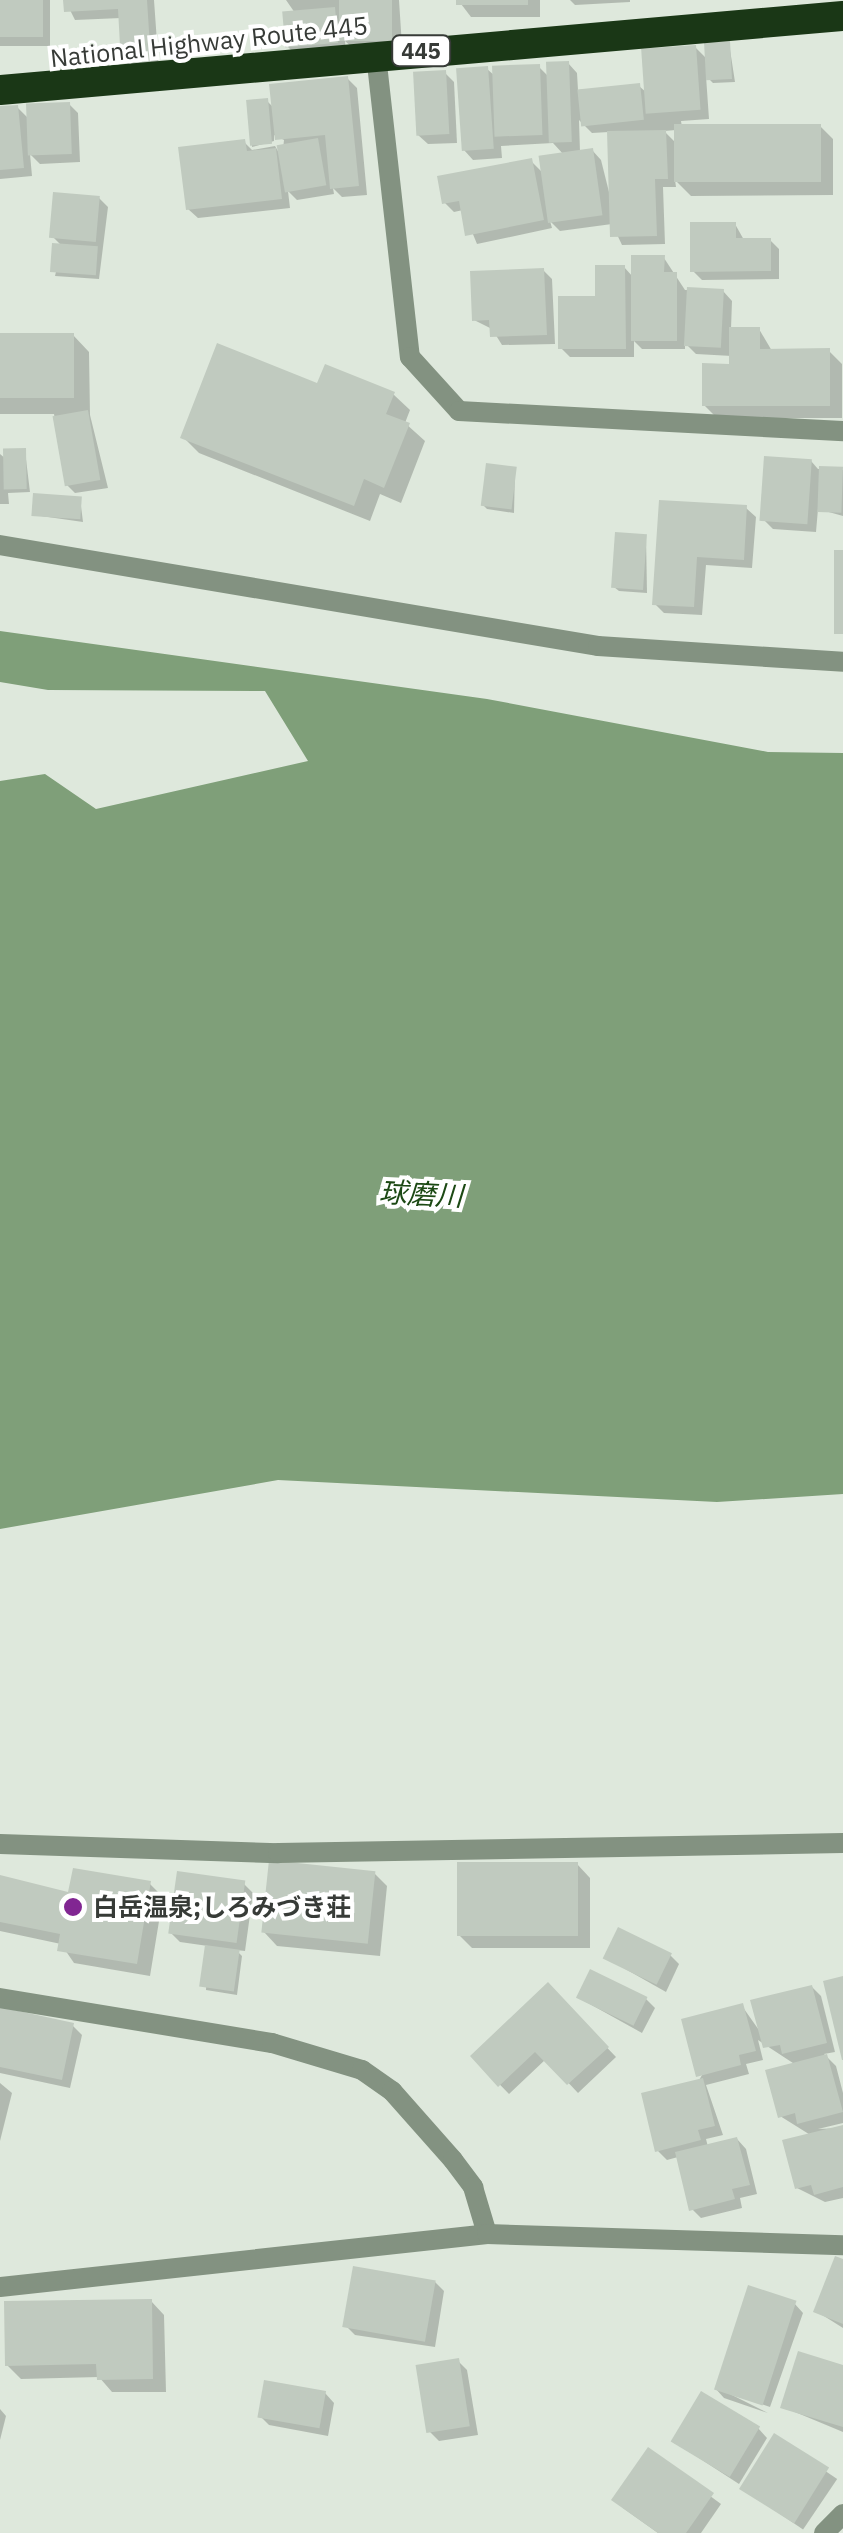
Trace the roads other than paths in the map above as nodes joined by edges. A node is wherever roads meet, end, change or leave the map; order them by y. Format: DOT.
graph roads {
  1 [pos="843,17"];
  2 [pos="376,55"];
  3 [pos="0,90"];
  4 [pos="843,431"];
  5 [pos="0,544"];
  6 [pos="843,662"];
  7 [pos="843,1843"];
  8 [pos="0,1844"];
  9 [pos="0,1998"];
  10 [pos="487,2234"];
  11 [pos="843,2244"];
  12 [pos="0,2287"];
  13 [pos="843,2514"];
  14 [pos="824,2533"];
  1 -- 2 [label="highway, National Highway Route 445 / 445"];
  2 -- 3 [label="highway, National Highway Route 445 / 445"];
  2 -- 4 [label="street"];
  5 -- 6 [label="street"];
  7 -- 8 [label="street"];
  9 -- 10 [label="street"];
  10 -- 11 [label="street"];
  10 -- 12 [label="street"];
  13 -- 14 [label="street"];
}
